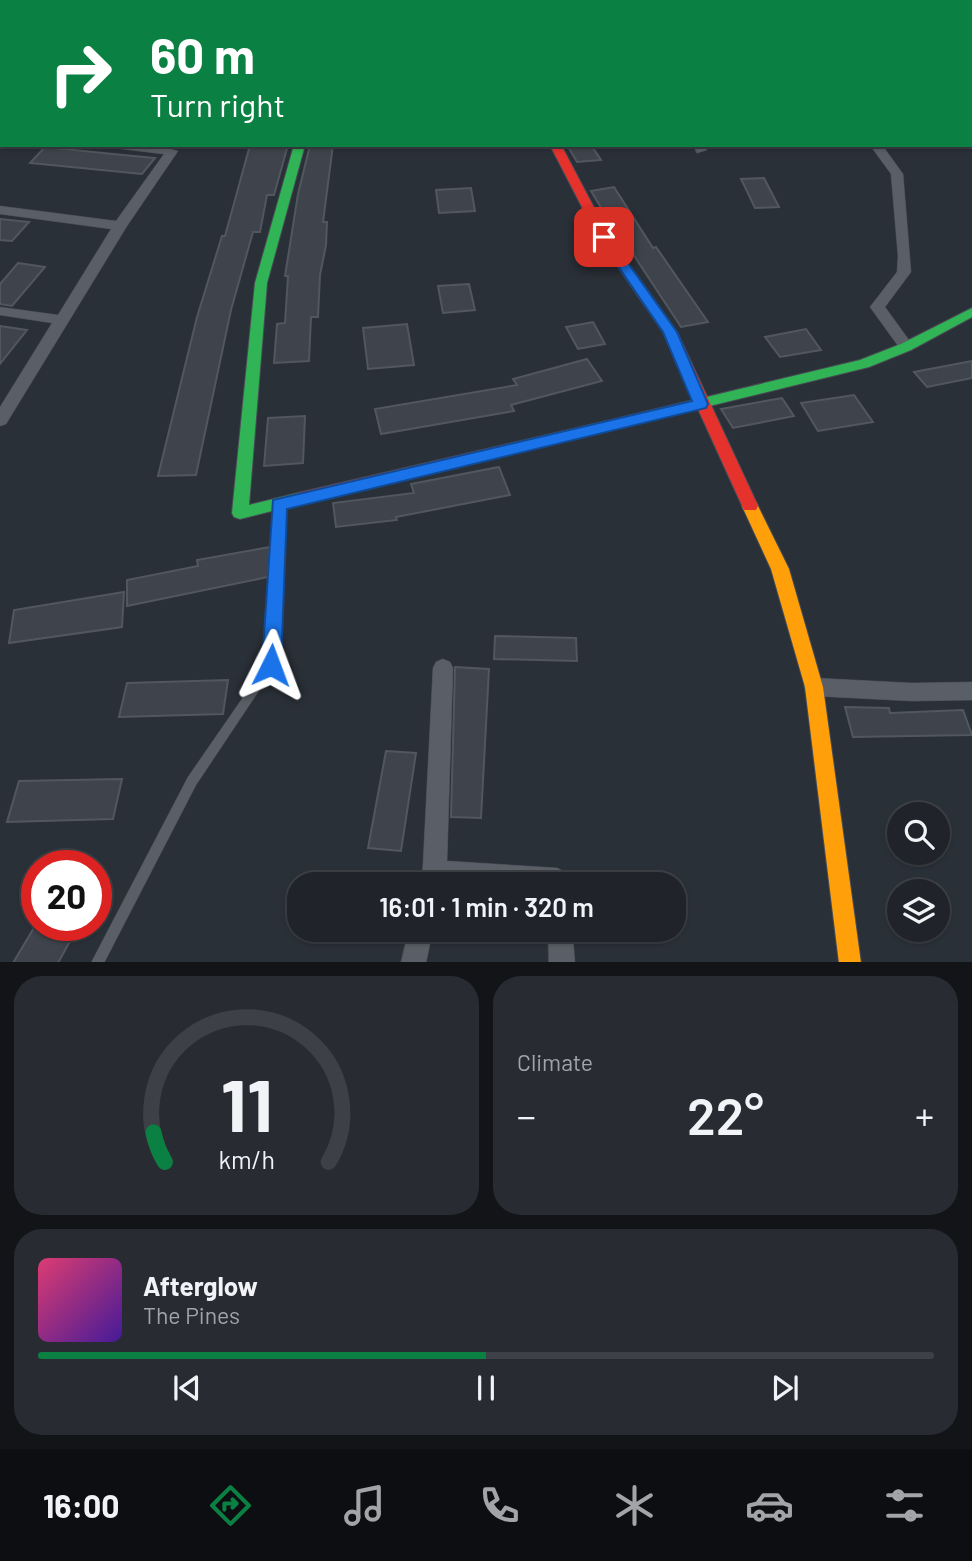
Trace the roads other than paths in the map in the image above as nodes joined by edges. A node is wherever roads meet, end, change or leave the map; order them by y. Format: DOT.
graph roads {
  1 [pos="139,147"];
  2 [pos="299,147"];
  3 [pos="556,147"];
  4 [pos="877,147"];
  5 [pos="0,210"];
  6 [pos="120,226"];
  7 [pos="0,311"];
  8 [pos="968,318"];
  9 [pos="63,320"];
  10 [pos="906,347"];
  11 [pos="701,404"];
  12 [pos="0,420"];
  13 [pos="279,505"];
  14 [pos="443,668"];
  15 [pos="814,687"];
  16 [pos="972,691"];
  17 [pos="433,872"];
  18 [pos="418,942"];
  19 [pos="561,942"];
  20 [pos="97,962"];
  21 [pos="413,962"];
  22 [pos="562,962"];
  23 [pos="850,962"];
  1 -- 6 [label="street"];
  2 -- 13 [label="street"];
  3 -- 11 [label="street"];
  4 -- 10 [label="street"];
  5 -- 6 [label="street"];
  6 -- 9 [label="street"];
  7 -- 9 [label="street"];
  8 -- 10 [label="street"];
  9 -- 12 [label="street"];
  10 -- 11 [label="street"];
  11 -- 13 [label="street"];
  11 -- 15 [label="street"];
  13 -- 20 [label="lane"];
  14 -- 17 [label="street"];
  15 -- 16 [label="street"];
  15 -- 23 [label="street"];
  18 -- 21 [label="street"];
  19 -- 22 [label="street"];
}
